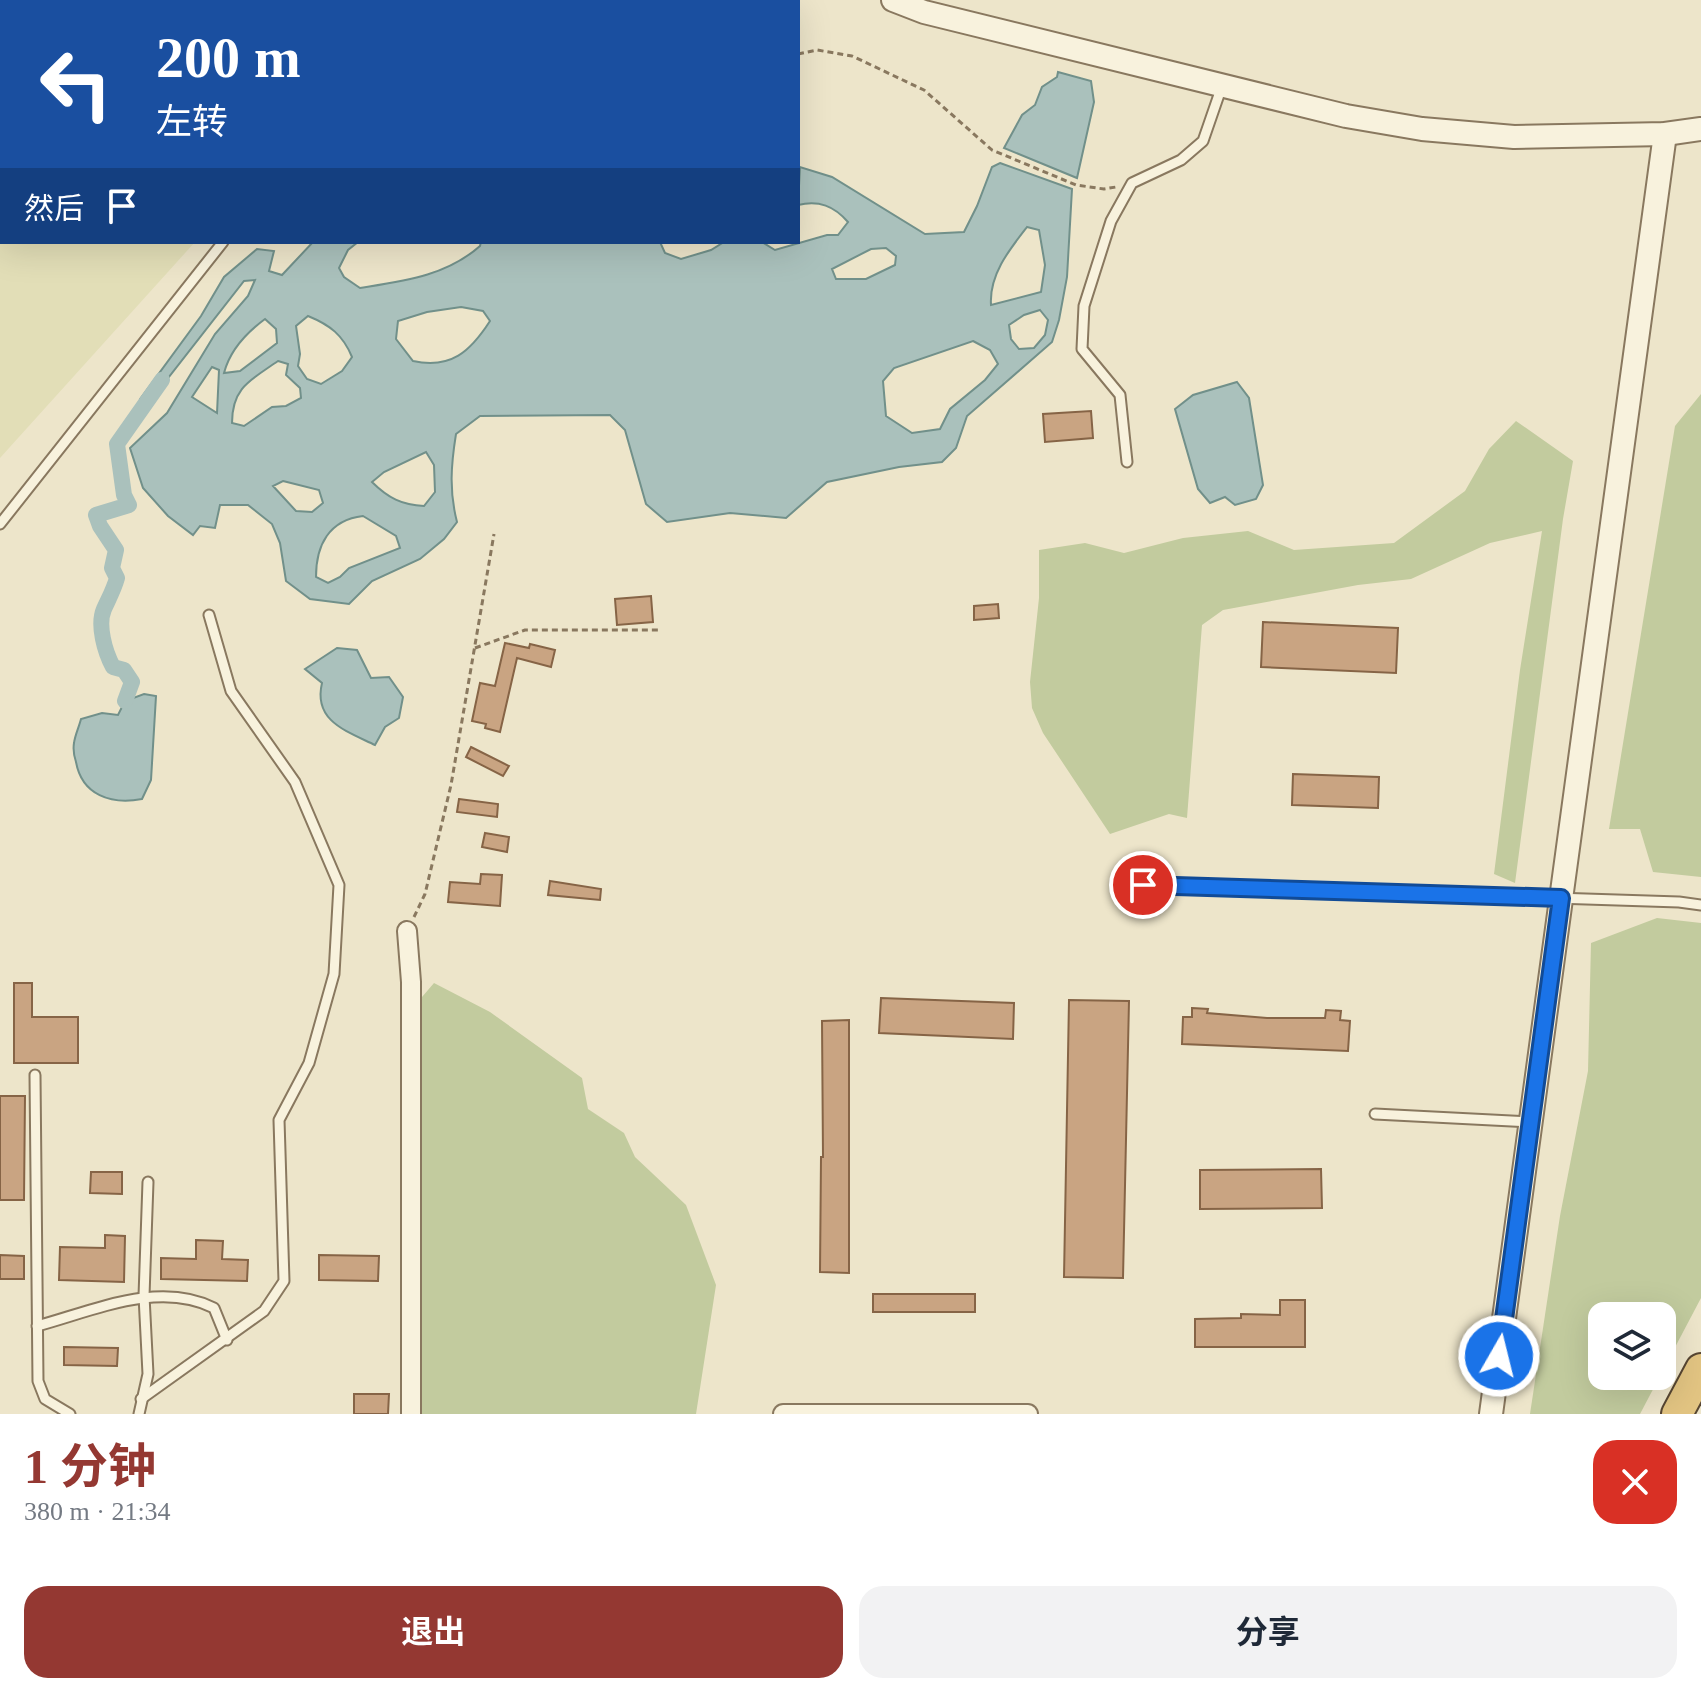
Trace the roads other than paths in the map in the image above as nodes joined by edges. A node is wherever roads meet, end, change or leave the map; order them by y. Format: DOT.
graph roads {
  1 [pos="893,0"];
  2 [pos="926,6"];
  3 [pos="1222,86"];
  4 [pos="1701,129"];
  5 [pos="1665,134"];
  6 [pos="221,244"];
  7 [pos="1127,462"];
  8 [pos="0,524"];
  9 [pos="209,615"];
  10 [pos="1143,885"];
  11 [pos="1561,898"];
  12 [pos="1701,905"];
  13 [pos="407,931"];
  14 [pos="35,1075"];
  15 [pos="1375,1114"];
  16 [pos="1531,1122"];
  17 [pos="148,1182"];
  18 [pos="144,1296"];
  19 [pos="37,1326"];
  20 [pos="227,1340"];
  21 [pos="1701,1369"];
  22 [pos="141,1399"];
  23 [pos="70,1414"];
  24 [pos="139,1414"];
  25 [pos="411,1414"];
  26 [pos="783,1414"];
  27 [pos="1028,1414"];
  28 [pos="1491,1414"];
  29 [pos="1677,1414"];
  1 -- 2 [label="street"];
  2 -- 3 [label="street"];
  3 -- 5 [label="street"];
  3 -- 7 [label="lane"];
  4 -- 5 [label="street"];
  5 -- 11 [label="street"];
  6 -- 8 [label="lane"];
  9 -- 20 [label="lane"];
  10 -- 11 [label="lane"];
  11 -- 12 [label="lane"];
  11 -- 16 [label="street"];
  13 -- 25 [label="street"];
  14 -- 19 [label="lane"];
  15 -- 16 [label="lane"];
  16 -- 28 [label="street"];
  17 -- 18 [label="lane"];
  18 -- 19 [label="lane"];
  18 -- 20 [label="lane"];
  18 -- 22 [label="lane"];
  19 -- 23 [label="lane"];
  20 -- 22 [label="lane"];
  21 -- 29 [label="highway"];
  22 -- 24 [label="lane"];
  26 -- 27 [label="street"];
}
